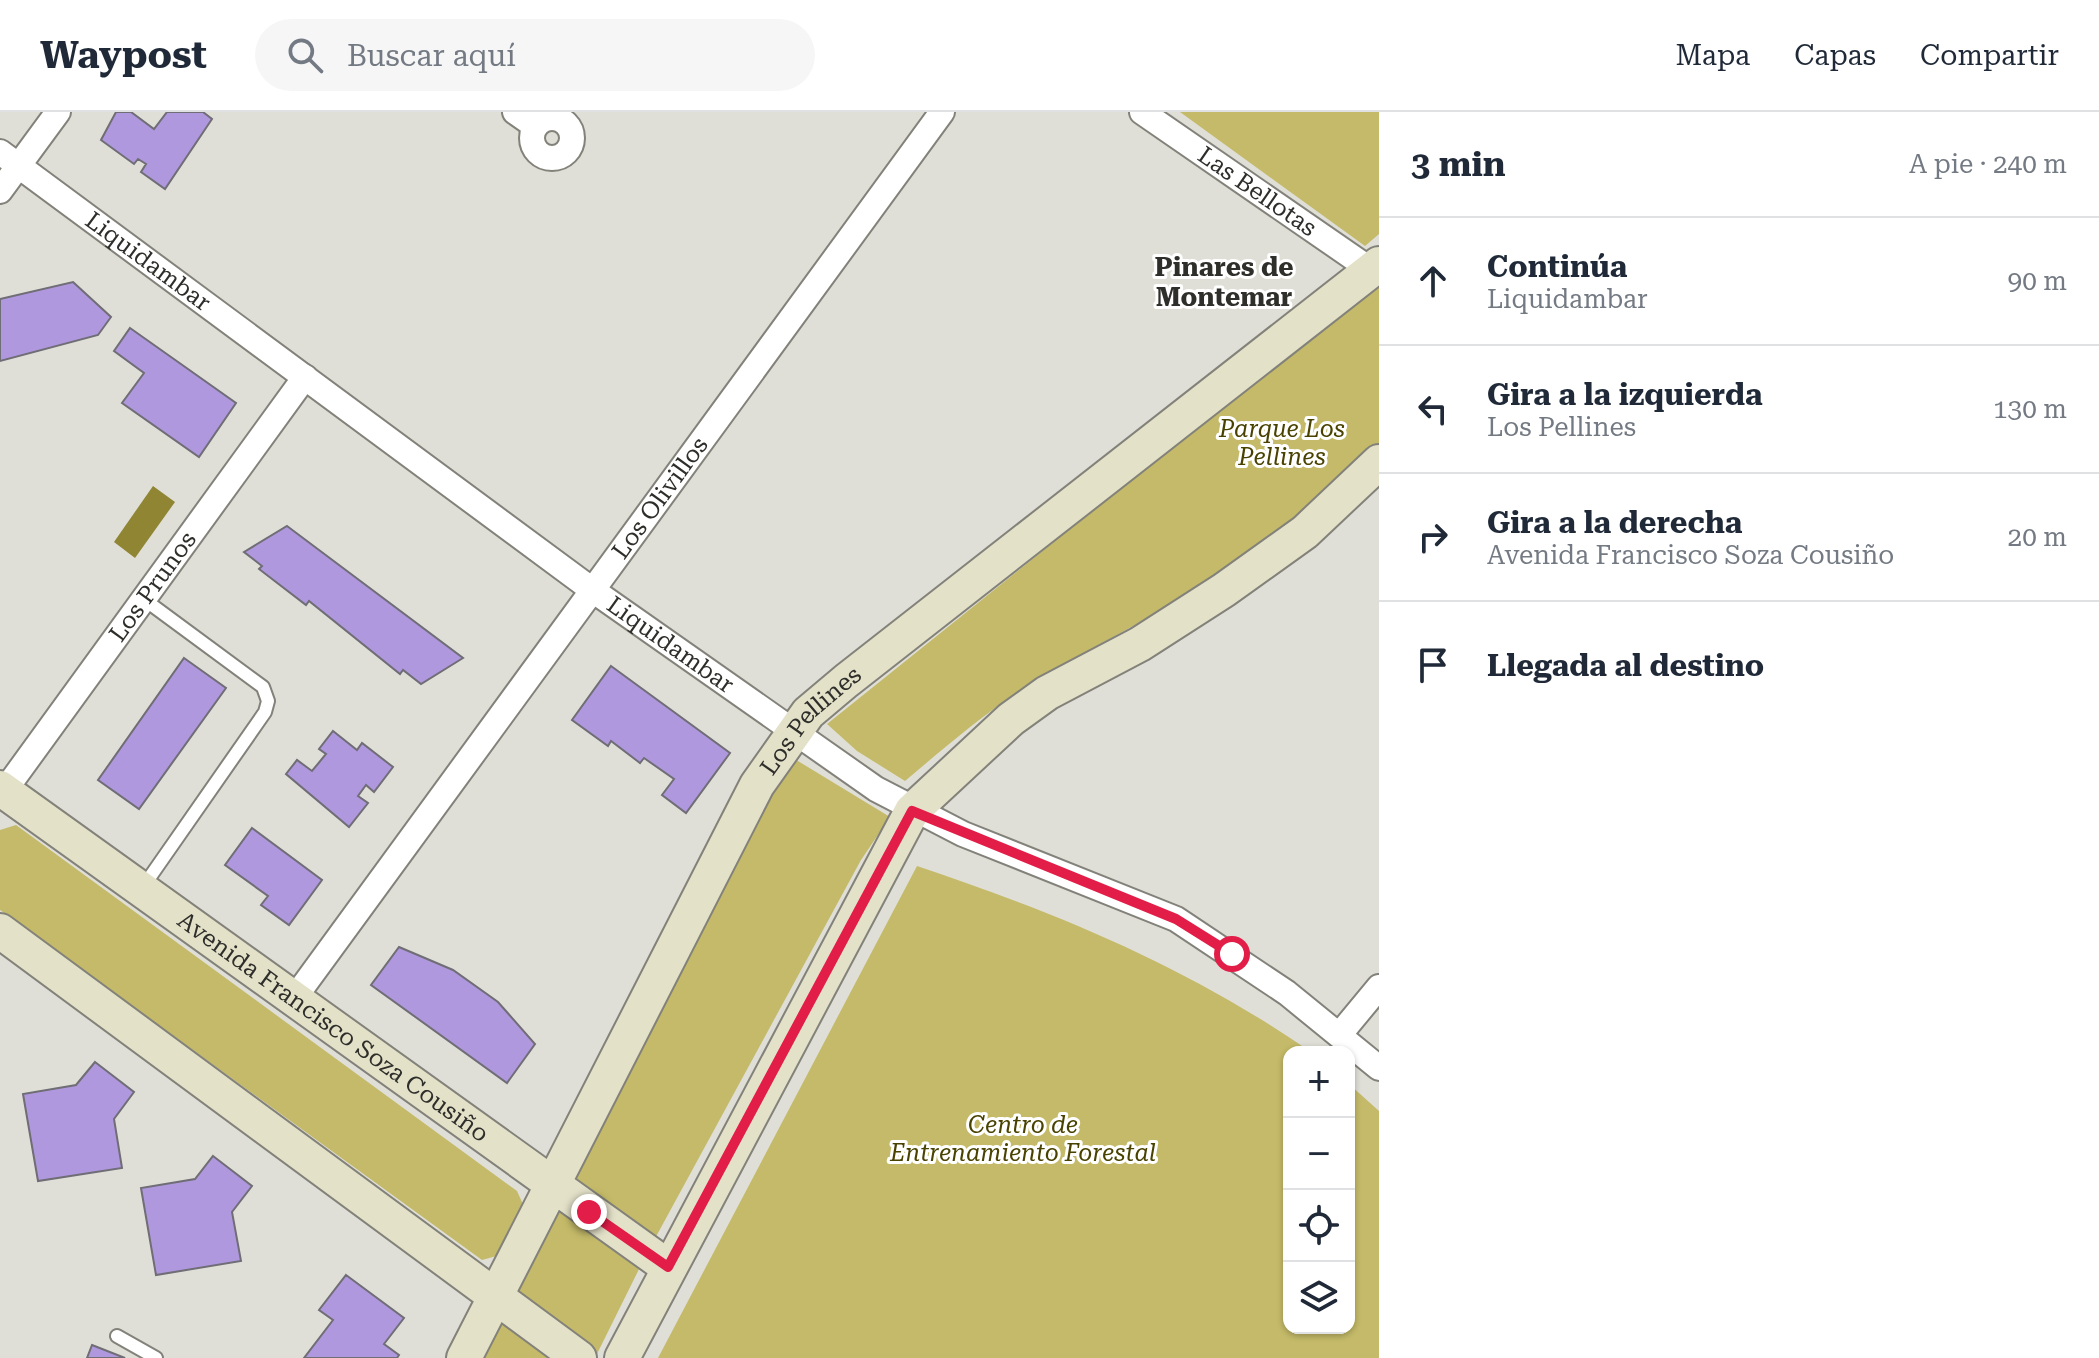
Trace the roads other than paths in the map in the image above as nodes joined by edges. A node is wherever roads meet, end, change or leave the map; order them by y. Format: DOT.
graph roads {
  1 [pos="58,112"];
  2 [pos="942,112"];
  3 [pos="1142,112"];
  4 [pos="9,158"];
  5 [pos="0,191"];
  6 [pos="1375,267"];
  7 [pos="305,377"];
  8 [pos="1379,462"];
  9 [pos="591,589"];
  10 [pos="145,600"];
  11 [pos="793,731"];
  12 [pos="2,792"];
  13 [pos="912,811"];
  14 [pos="141,890"];
  15 [pos="0,931"];
  16 [pos="1379,987"];
  17 [pos="293,1000"];
  18 [pos="1340,1034"];
  19 [pos="1379,1068"];
  20 [pos="551,1186"];
  21 [pos="668,1267"];
  22 [pos="495,1296"];
  23 [pos="117,1336"];
  24 [pos="156,1358"];
  25 [pos="464,1358"];
  26 [pos="579,1358"];
  27 [pos="622,1358"];
  1 -- 4 [label="street"];
  2 -- 9 [label="street, Los Olivillos"];
  3 -- 6 [label="street, Las Bellotas"];
  4 -- 5 [label="street"];
  4 -- 7 [label="street, Liquidambar"];
  6 -- 11 [label="main road, Los Pellines"];
  7 -- 9 [label="street, Liquidambar"];
  7 -- 10 [label="street, Los Prunos"];
  8 -- 13 [label="main road"];
  9 -- 11 [label="street, Liquidambar"];
  9 -- 17 [label="street, Los Olivillos"];
  10 -- 12 [label="street, Los Prunos"];
  10 -- 14 [label="lane"];
  11 -- 13 [label="street, Liquidambar"];
  11 -- 20 [label="main road, Los Pellines"];
  12 -- 14 [label="main road, Avenida Francisco Soza Cousiño"];
  13 -- 18 [label="street, Liquidambar"];
  13 -- 21 [label="main road"];
  14 -- 17 [label="main road, Avenida Francisco Soza Cousiño"];
  15 -- 22 [label="main road"];
  16 -- 18 [label="street"];
  17 -- 20 [label="main road, Avenida Francisco Soza Cousiño"];
  18 -- 19 [label="street, Liquidambar"];
  20 -- 21 [label="main road, Avenida Francisco Soza Cousiño"];
  20 -- 22 [label="main road, Los Pellines"];
  21 -- 27 [label="main road"];
  22 -- 25 [label="main road, Los Pellines"];
  22 -- 26 [label="main road"];
  23 -- 24 [label="lane"];
}
